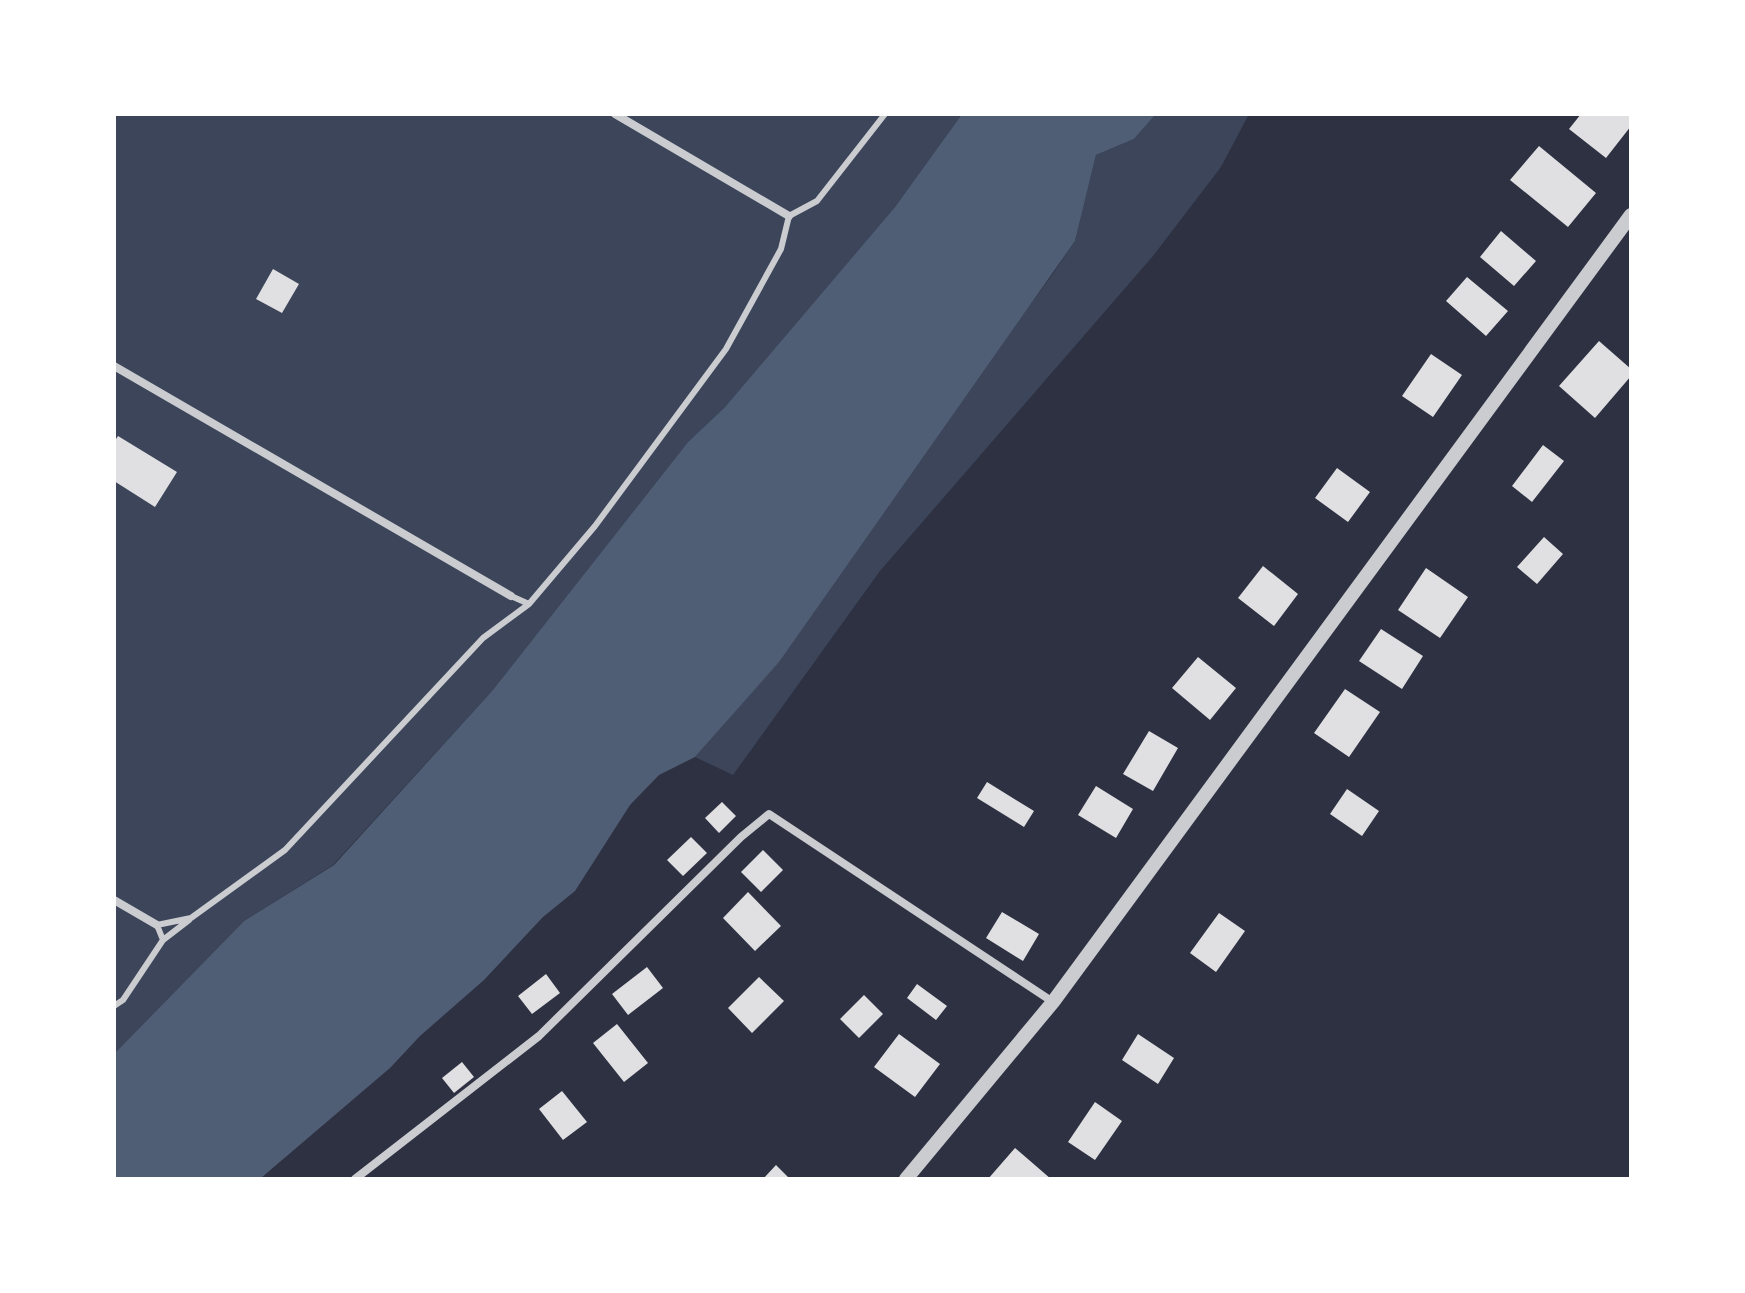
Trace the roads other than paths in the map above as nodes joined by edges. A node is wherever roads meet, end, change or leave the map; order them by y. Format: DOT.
graph roads {
  1 [pos="615,114"];
  2 [pos="885,114"];
  3 [pos="1631,215"];
  4 [pos="789,216"];
  5 [pos="114,366"];
  6 [pos="511,596"];
  7 [pos="529,604"];
  8 [pos="114,900"];
  9 [pos="191,918"];
  10 [pos="157,925"];
  11 [pos="163,940"];
  12 [pos="1053,1002"];
  13 [pos="114,1006"];
  14 [pos="355,1179"];
  15 [pos="906,1179"];
  1 -- 4 [label="street"];
  2 -- 4 [label="lane"];
  3 -- 12 [label="street"];
  4 -- 7 [label="lane"];
  5 -- 6 [label="street"];
  6 -- 7 [label="lane"];
  7 -- 9 [label="lane"];
  8 -- 10 [label="street"];
  9 -- 10 [label="lane"];
  9 -- 11 [label="lane"];
  10 -- 11 [label="lane"];
  11 -- 13 [label="lane"];
  12 -- 14 [label="street"];
  12 -- 15 [label="street"];
}
